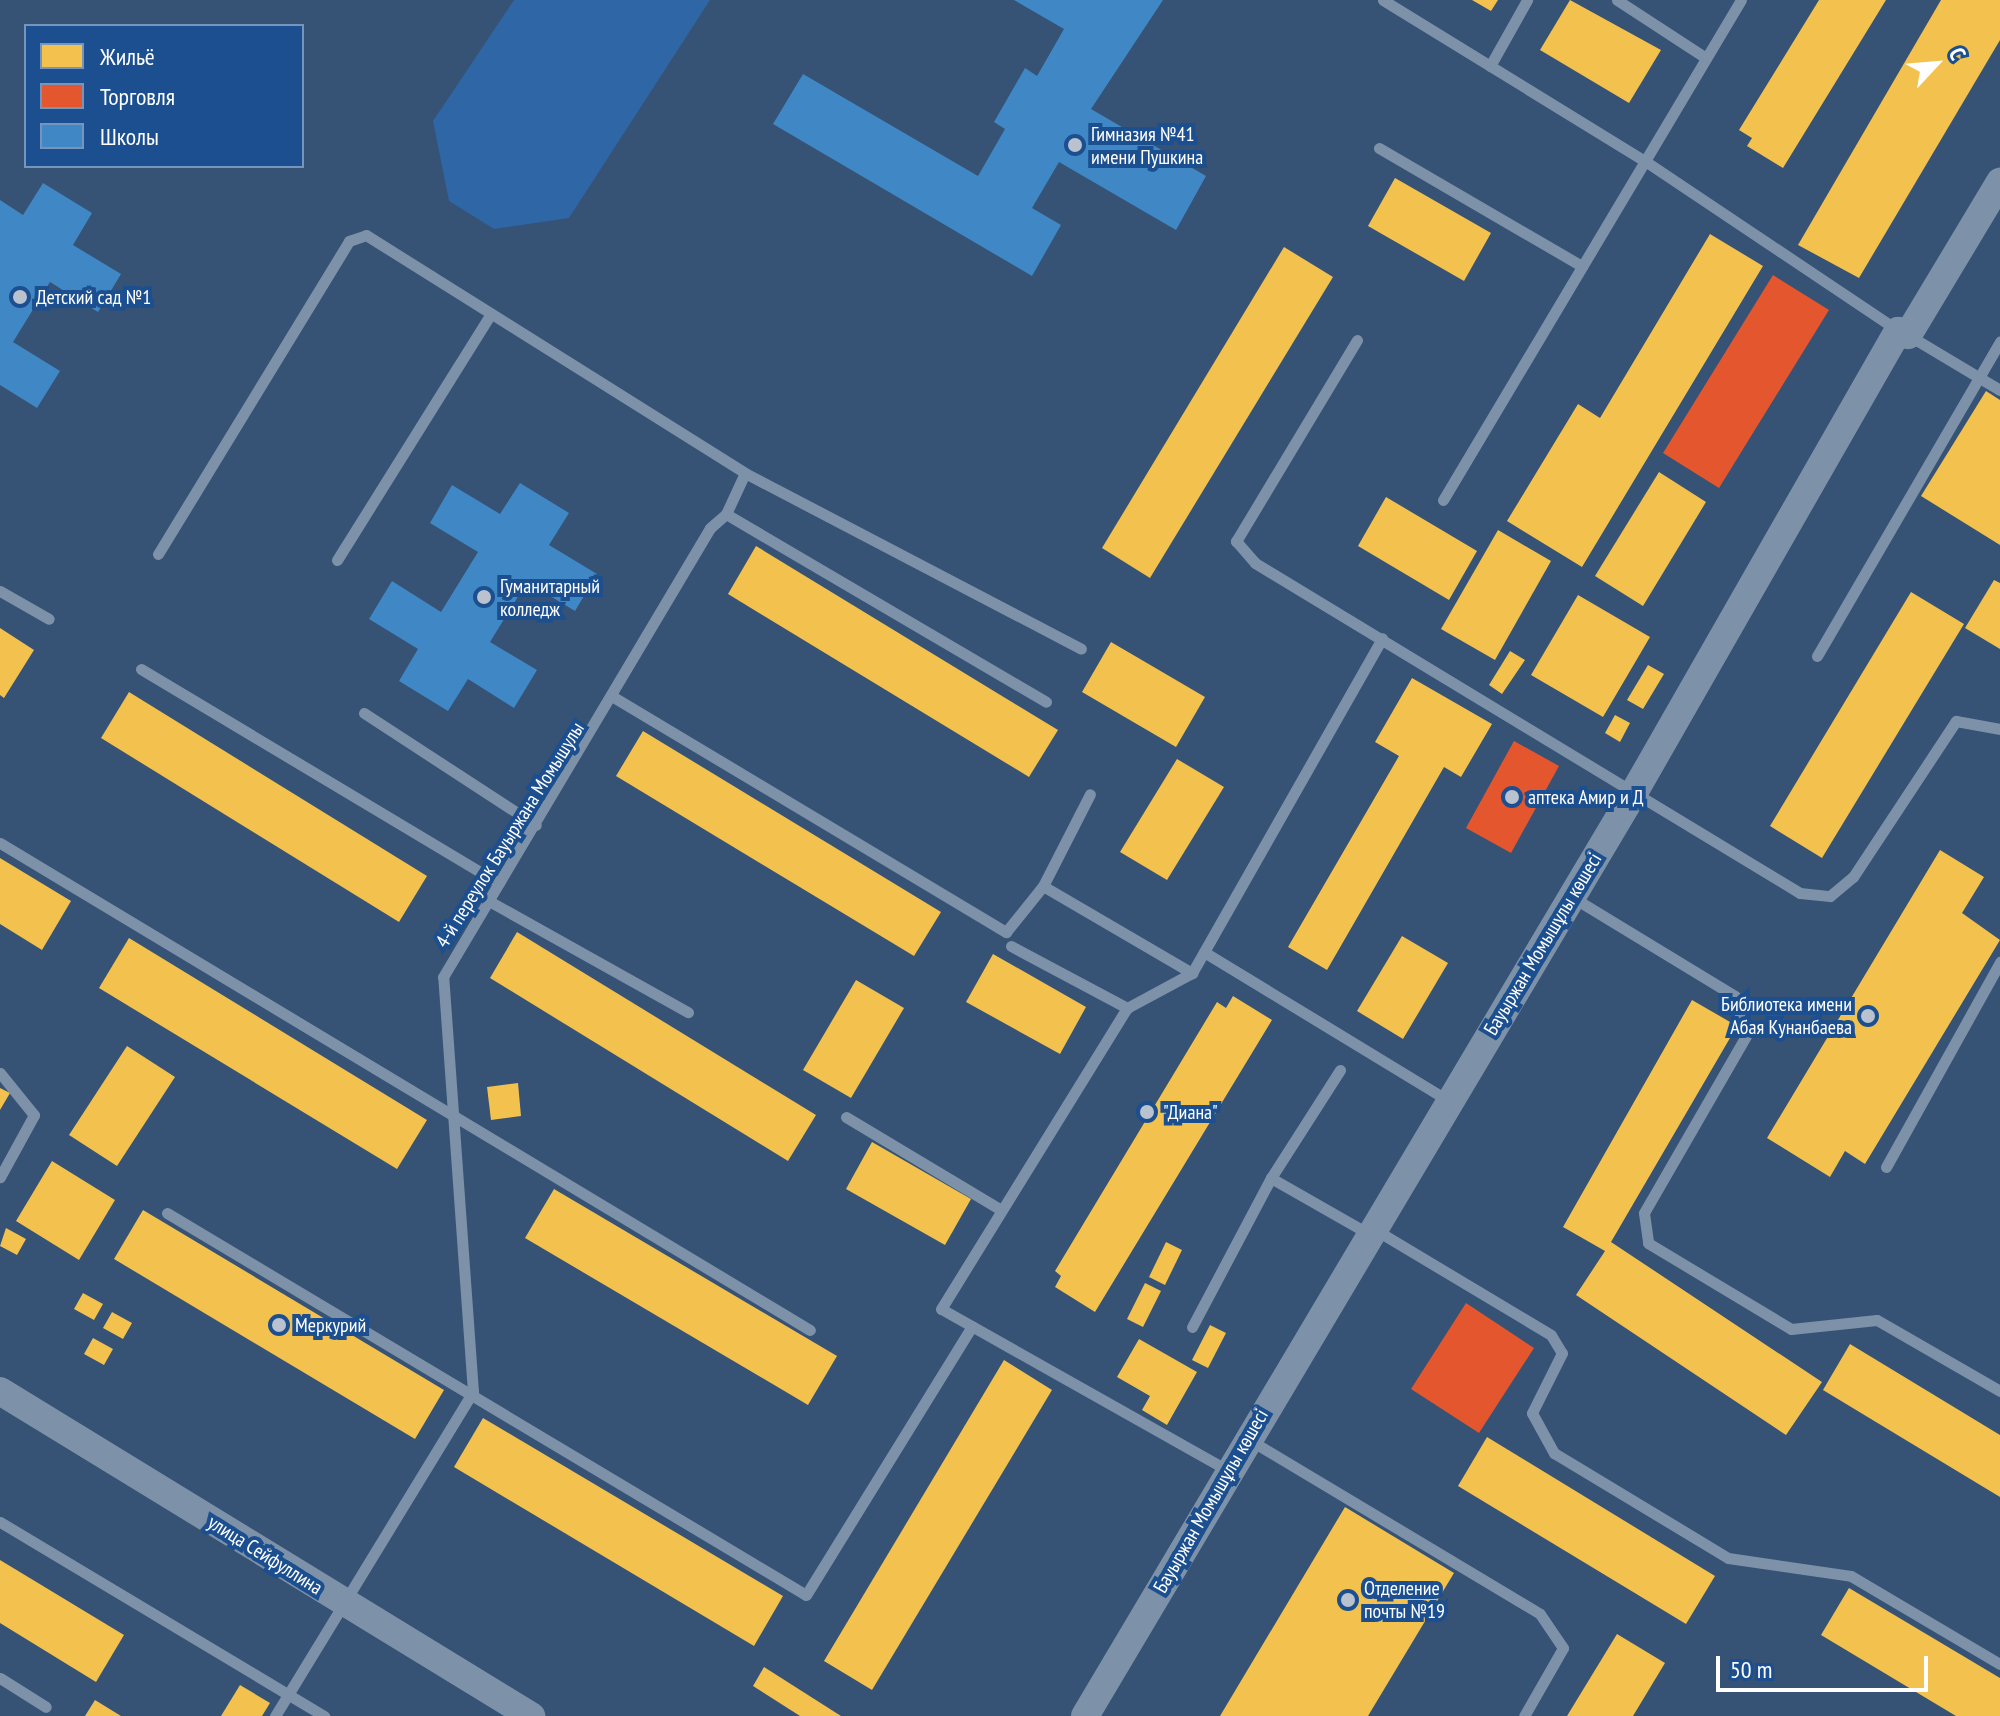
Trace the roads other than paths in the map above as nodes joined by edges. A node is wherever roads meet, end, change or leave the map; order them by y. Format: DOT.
graph roads {
  1 [pos="1383,0"];
  2 [pos="1527,0"];
  3 [pos="1617,0"];
  4 [pos="1741,0"];
  5 [pos="1706,58"];
  6 [pos="1490,66"];
  7 [pos="1379,148"];
  8 [pos="1645,161"];
  9 [pos="2000,182"];
  10 [pos="1582,266"];
  11 [pos="491,314"];
  12 [pos="1903,333"];
  13 [pos="1357,340"];
  14 [pos="2000,341"];
  15 [pos="1979,377"];
  16 [pos="2000,390"];
  17 [pos="745,473"];
  18 [pos="1443,500"];
  19 [pos="726,514"];
  20 [pos="158,554"];
  21 [pos="337,560"];
  22 [pos="0,591"];
  23 [pos="49,619"];
  24 [pos="1382,638"];
  25 [pos="1081,649"];
  26 [pos="1817,656"];
  27 [pos="141,669"];
  28 [pos="615,698"];
  29 [pos="1046,702"];
  30 [pos="364,713"];
  31 [pos="2000,729"];
  32 [pos="1636,789"];
  33 [pos="1090,794"];
  34 [pos="536,825"];
  35 [pos="0,843"];
  36 [pos="499,883"];
  37 [pos="1043,886"];
  38 [pos="1572,896"];
  39 [pos="489,901"];
  40 [pos="1011,946"];
  41 [pos="1204,952"];
  42 [pos="2000,962"];
  43 [pos="1192,973"];
  44 [pos="1127,1008"];
  45 [pos="688,1012"];
  46 [pos="1340,1070"];
  47 [pos="0,1073"];
  48 [pos="1450,1101"];
  49 [pos="846,1117"];
  50 [pos="453,1118"];
  51 [pos="1886,1167"];
  52 [pos="0,1177"];
  53 [pos="1271,1178"];
  54 [pos="1000,1209"];
  55 [pos="167,1213"];
  56 [pos="1371,1231"];
  57 [pos="972,1326"];
  58 [pos="1192,1327"];
  59 [pos="810,1330"];
  60 [pos="0,1391"];
  61 [pos="2000,1391"];
  62 [pos="473,1392"];
  63 [pos="1248,1439"];
  64 [pos="1229,1471"];
  65 [pos="0,1522"];
  66 [pos="340,1601"];
  67 [pos="2000,1664"];
  68 [pos="0,1678"];
  69 [pos="287,1694"];
  70 [pos="46,1707"];
  71 [pos="275,1716"];
  72 [pos="324,1716"];
  73 [pos="531,1716"];
  74 [pos="1085,1716"];
  75 [pos="1524,1716"];
  1 -- 6 [label="lane"];
  2 -- 6 [label="lane"];
  3 -- 5 [label="lane"];
  4 -- 5 [label="lane"];
  5 -- 8 [label="lane"];
  6 -- 8 [label="lane"];
  7 -- 10 [label="lane"];
  8 -- 10 [label="lane"];
  8 -- 12 [label="lane"];
  9 -- 12 [label="street, Бауыржан Момышұлы көшесі"];
  10 -- 18 [label="lane"];
  11 -- 17 [label="lane"];
  11 -- 20 [label="lane"];
  11 -- 21 [label="lane"];
  12 -- 15 [label="lane"];
  12 -- 32 [label="street, Бауыржан Момышұлы көшесі"];
  13 -- 24 [label="lane"];
  14 -- 15 [label="lane"];
  15 -- 16 [label="lane"];
  15 -- 26 [label="lane"];
  17 -- 19 [label="lane, 4-й переулок Бауыржана Момышулы"];
  17 -- 25 [label="lane"];
  19 -- 28 [label="lane, 4-й переулок Бауыржана Момышулы"];
  19 -- 29 [label="lane"];
  22 -- 23 [label="lane"];
  24 -- 32 [label="lane"];
  24 -- 41 [label="lane"];
  27 -- 36 [label="lane"];
  28 -- 34 [label="lane, 4-й переулок Бауыржана Момышулы"];
  28 -- 37 [label="lane"];
  30 -- 34 [label="lane"];
  31 -- 32 [label="lane"];
  32 -- 38 [label="street, Бауыржан Момышұлы көшесі"];
  33 -- 37 [label="lane"];
  34 -- 36 [label="lane, 4-й переулок Бауыржана Момышулы"];
  35 -- 50 [label="lane"];
  36 -- 39 [label="lane, 4-й переулок Бауыржана Момышулы"];
  37 -- 43 [label="lane"];
  38 -- 48 [label="street, Бауыржан Момышұлы көшесі"];
  38 -- 61 [label="lane"];
  39 -- 45 [label="lane"];
  39 -- 50 [label="lane, 4-й переулок Бауыржана Момышулы"];
  40 -- 44 [label="lane"];
  41 -- 43 [label="lane"];
  41 -- 48 [label="lane"];
  42 -- 51 [label="lane"];
  43 -- 44 [label="lane"];
  44 -- 54 [label="lane"];
  46 -- 53 [label="lane"];
  47 -- 52 [label="lane"];
  48 -- 56 [label="street, Бауыржан Момышұлы көшесі"];
  49 -- 54 [label="lane"];
  50 -- 59 [label="lane"];
  50 -- 62 [label="lane, 4-й переулок Бауыржана Момышулы"];
  53 -- 56 [label="lane"];
  53 -- 58 [label="lane"];
  54 -- 57 [label="lane"];
  55 -- 62 [label="lane"];
  56 -- 63 [label="street, Бауыржан Момышұлы көшесі"];
  56 -- 67 [label="lane"];
  57 -- 62 [label="lane"];
  57 -- 64 [label="lane"];
  60 -- 66 [label="street, улица Сейфуллина"];
  62 -- 66 [label="lane"];
  63 -- 64 [label="street, Бауыржан Момышұлы көшесі"];
  63 -- 75 [label="lane"];
  64 -- 74 [label="street, Бауыржан Момышұлы көшесі"];
  65 -- 69 [label="lane"];
  66 -- 69 [label="lane"];
  66 -- 73 [label="street, улица Сейфуллина"];
  68 -- 70 [label="lane"];
  69 -- 71 [label="lane"];
  69 -- 72 [label="lane"];
}
